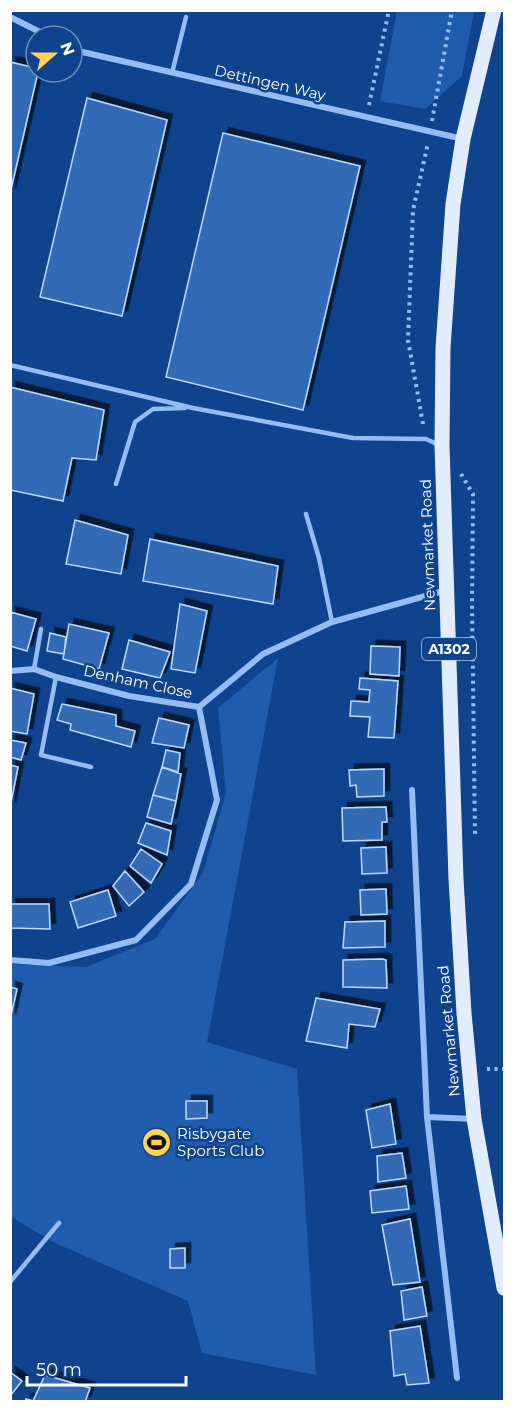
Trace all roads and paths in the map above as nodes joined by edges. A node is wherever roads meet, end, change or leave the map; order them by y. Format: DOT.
graph roads {
  1 [pos="389,10"];
  2 [pos="452,10"];
  3 [pos="494,10"];
  4 [pos="10,17"];
  5 [pos="186,17"];
  6 [pos="24,24"];
  7 [pos="84,52"];
  8 [pos="172,73"];
  9 [pos="366,117"];
  10 [pos="430,133"];
  11 [pos="464,139"];
  12 [pos="10,365"];
  13 [pos="193,408"];
  14 [pos="426,439"];
  15 [pos="442,446"];
  16 [pos="116,484"];
  17 [pos="306,514"];
  18 [pos="448,590"];
  19 [pos="332,622"];
  20 [pos="42,629"];
  21 [pos="34,669"];
  22 [pos="10,671"];
  23 [pos="56,677"];
  24 [pos="199,707"];
  25 [pos="91,767"];
  26 [pos="412,790"];
  27 [pos="475,836"];
  28 [pos="10,960"];
  29 [pos="485,1062"];
  30 [pos="486,1069"];
  31 [pos="427,1117"];
  32 [pos="474,1119"];
  33 [pos="59,1223"];
  34 [pos="10,1282"];
  35 [pos="504,1288"];
  36 [pos="457,1378"];
  1 -- 9 [label="path"];
  2 -- 10 [label="path"];
  3 -- 11 [label="main road, Newmarket Road / A1302"];
  4 -- 6 [label="street"];
  5 -- 8 [label="lane"];
  7 -- 8 [label="street, Dettingen Way"];
  8 -- 9 [label="street, Dettingen Way"];
  9 -- 10 [label="street, Dettingen Way"];
  10 -- 11 [label="street, Dettingen Way"];
  10 -- 14 [label="path"];
  11 -- 15 [label="main road, Newmarket Road / A1302"];
  12 -- 13 [label="lane"];
  13 -- 14 [label="lane"];
  13 -- 16 [label="lane"];
  14 -- 15 [label="lane"];
  15 -- 18 [label="main road, Newmarket Road / A1302"];
  15 -- 27 [label="path"];
  17 -- 19 [label="lane"];
  18 -- 19 [label="street, Denham Close"];
  18 -- 32 [label="main road, Newmarket Road / A1302"];
  19 -- 24 [label="street, Denham Close"];
  20 -- 21 [label="lane"];
  21 -- 22 [label="street, Denham Close"];
  21 -- 23 [label="street, Denham Close"];
  23 -- 24 [label="street, Denham Close"];
  23 -- 25 [label="lane"];
  24 -- 28 [label="street"];
  26 -- 31 [label="street, Newmarket Road"];
  29 -- 30 [label="path"];
  31 -- 32 [label="street, Newmarket Road"];
  31 -- 36 [label="street, Newmarket Road"];
  32 -- 35 [label="main road, Newmarket Road / A1302"];
  33 -- 34 [label="lane"];
}
